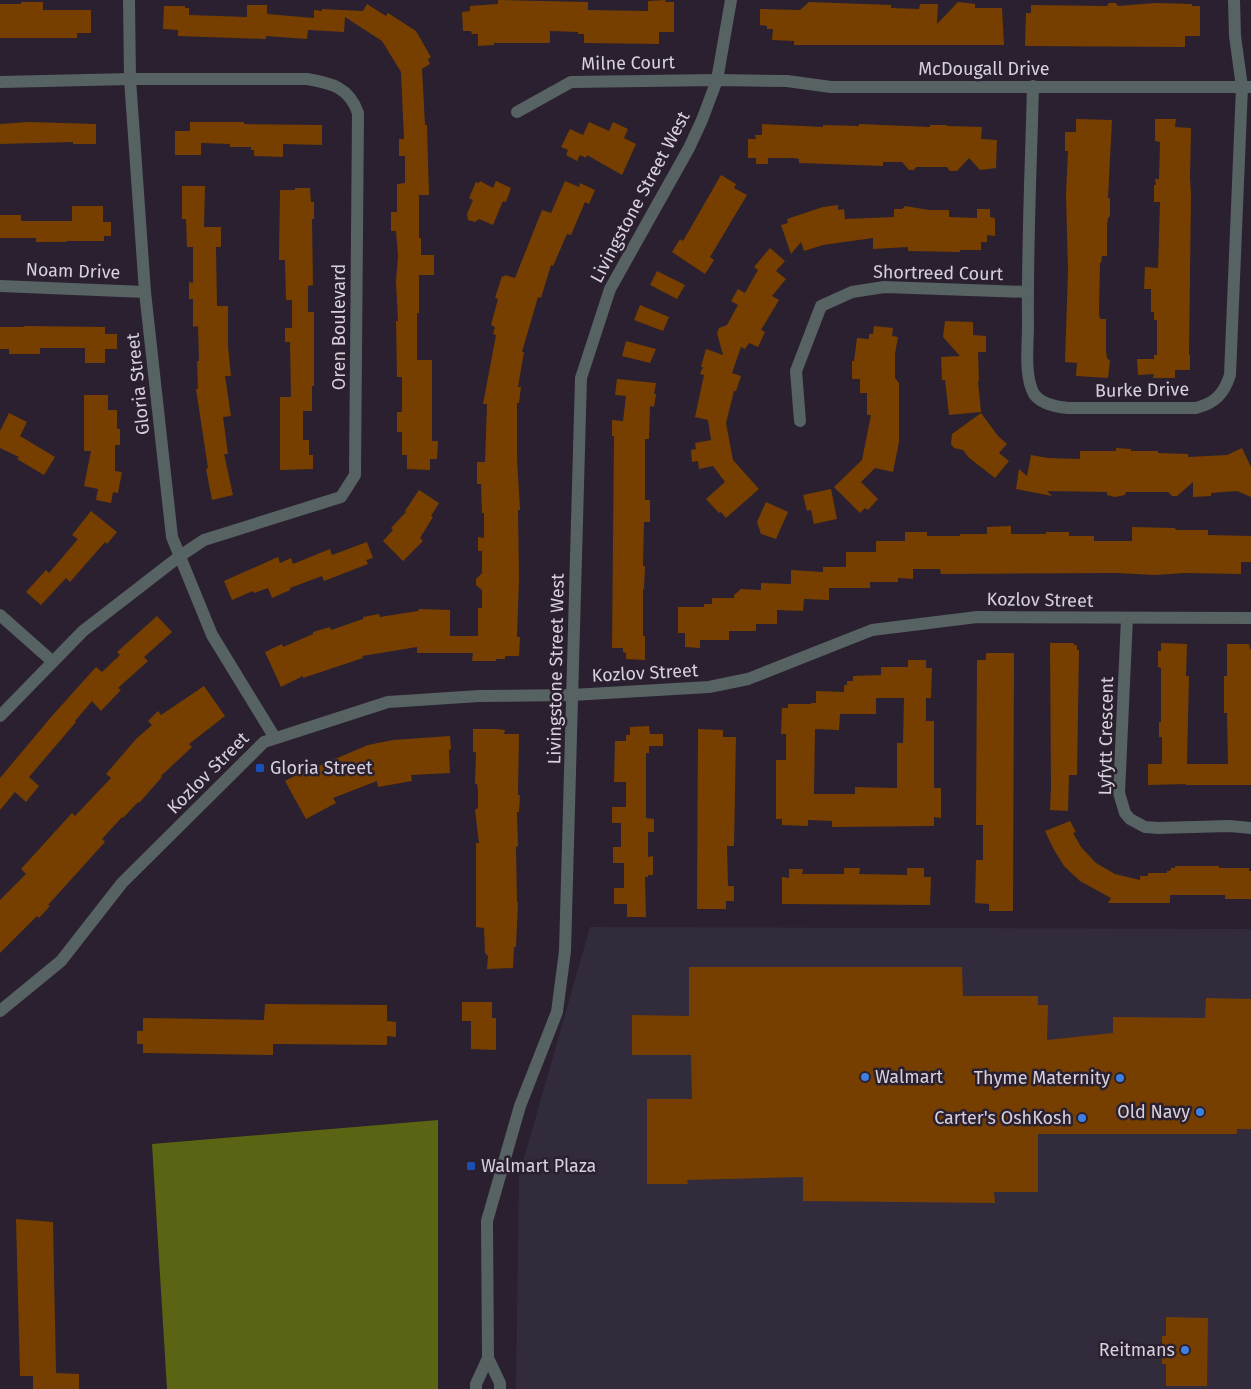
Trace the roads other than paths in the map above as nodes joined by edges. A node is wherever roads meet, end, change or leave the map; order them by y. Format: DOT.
graph roads {
  1 [pos="129,0"];
  2 [pos="731,0"];
  3 [pos="1234,0"];
  4 [pos="130,79"];
  5 [pos="717,80"];
  6 [pos="0,82"];
  7 [pos="1034,86"];
  8 [pos="1246,87"];
  9 [pos="517,112"];
  10 [pos="0,286"];
  11 [pos="145,292"];
  12 [pos="1028,292"];
  13 [pos="800,421"];
  14 [pos="180,556"];
  15 [pos="0,615"];
  16 [pos="1127,618"];
  17 [pos="1251,618"];
  18 [pos="52,661"];
  19 [pos="572,695"];
  20 [pos="0,716"];
  21 [pos="275,738"];
  22 [pos="1251,828"];
  23 [pos="0,1011"];
  24 [pos="488,1358"];
  25 [pos="476,1389"];
  26 [pos="500,1389"];
  1 -- 4 [label="street, Gloria Street"];
  2 -- 5 [label="street, Livingstone Street West"];
  3 -- 8 [label="street, Burke Drive"];
  4 -- 6 [label="street, Oren Boulevard"];
  4 -- 11 [label="street, Gloria Street"];
  4 -- 14 [label="street, Oren Boulevard"];
  5 -- 7 [label="street, McDougall Drive"];
  5 -- 9 [label="street, Milne Court"];
  5 -- 19 [label="street, Livingstone Street West"];
  7 -- 8 [label="street, McDougall Drive"];
  7 -- 12 [label="street, Burke Drive"];
  8 -- 12 [label="street, Burke Drive"];
  10 -- 11 [label="street, Noam Drive"];
  11 -- 14 [label="street, Gloria Street"];
  12 -- 13 [label="street, Shortreed Court"];
  14 -- 18 [label="street, Oren Boulevard"];
  14 -- 21 [label="street, Gloria Street"];
  15 -- 18 [label="street"];
  16 -- 17 [label="street, Kozlov Street"];
  16 -- 19 [label="street, Kozlov Street"];
  16 -- 22 [label="street, Lyfytt Crescent"];
  18 -- 20 [label="street, Oren Boulevard"];
  19 -- 21 [label="street, Kozlov Street"];
  19 -- 24 [label="street, Livingstone Street West"];
  21 -- 23 [label="street, Kozlov Street"];
  24 -- 25 [label="street, Livingstone Street West"];
  24 -- 26 [label="street, Livingstone Street West"];
}
